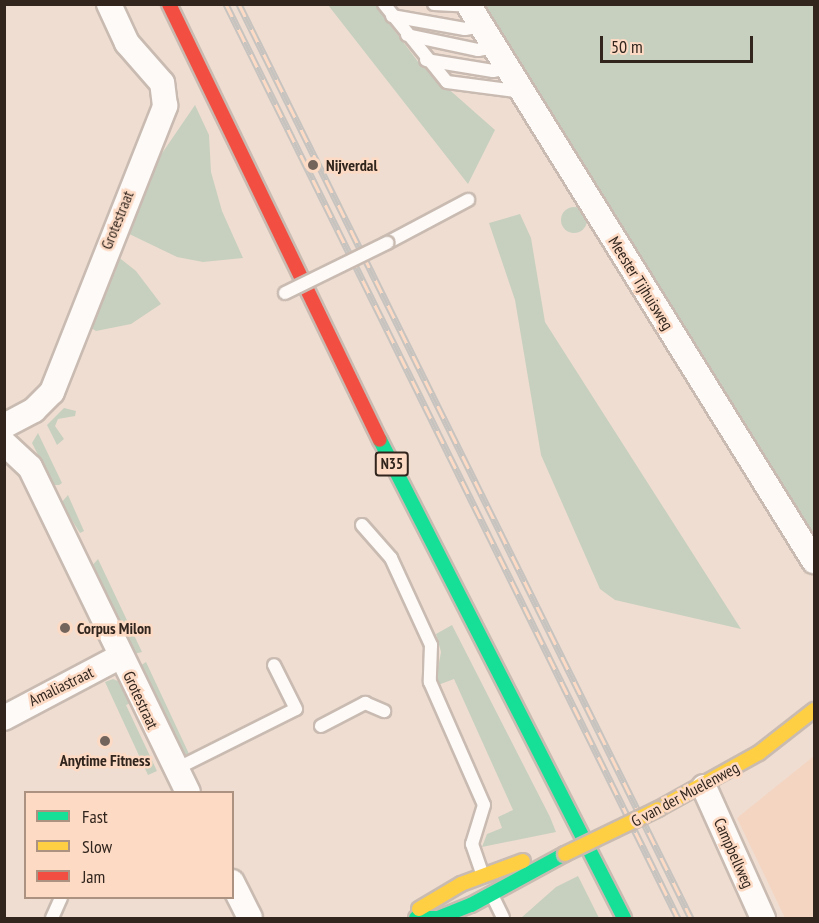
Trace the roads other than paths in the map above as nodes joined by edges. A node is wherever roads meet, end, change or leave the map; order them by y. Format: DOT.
graph roads {
  1 [pos="109,4"];
  2 [pos="169,4"];
  3 [pos="384,4"];
  4 [pos="434,4"];
  5 [pos="469,5"];
  6 [pos="392,16"];
  7 [pos="482,27"];
  8 [pos="406,35"];
  9 [pos="495,47"];
  10 [pos="426,60"];
  11 [pos="508,68"];
  12 [pos="523,92"];
  13 [pos="239,111"];
  14 [pos="468,201"];
  15 [pos="285,293"];
  16 [pos="391,424"];
  17 [pos="4,426"];
  18 [pos="4,442"];
  19 [pos="401,445"];
  20 [pos="362,525"];
  21 [pos="814,561"];
  22 [pos="121,656"];
  23 [pos="274,665"];
  24 [pos="814,710"];
  25 [pos="384,711"];
  26 [pos="4,718"];
  27 [pos="321,726"];
  28 [pos="177,781"];
  29 [pos="704,787"];
  30 [pos="546,862"];
  31 [pos="488,885"];
  32 [pos="234,886"];
  33 [pos="60,899"];
  34 [pos="223,899"];
  35 [pos="638,910"];
  36 [pos="52,918"];
  37 [pos="231,918"];
  38 [pos="250,918"];
  39 [pos="408,918"];
  40 [pos="416,918"];
  41 [pos="503,918"];
  42 [pos="624,918"];
  43 [pos="763,918"];
  1 -- 17 [label="street, Grotestraat"];
  2 -- 42 [label="main road, N35"];
  3 -- 6 [label="lane"];
  4 -- 5 [label="lane"];
  5 -- 7 [label="street, Meester Tijhuisweg"];
  6 -- 7 [label="lane"];
  6 -- 8 [label="lane"];
  7 -- 9 [label="street, Meester Tijhuisweg"];
  8 -- 9 [label="lane"];
  8 -- 10 [label="lane"];
  9 -- 11 [label="street, Meester Tijhuisweg"];
  10 -- 11 [label="lane"];
  10 -- 12 [label="lane"];
  11 -- 12 [label="street, Meester Tijhuisweg"];
  12 -- 21 [label="street, Meester Tijhuisweg"];
  13 -- 16 [label="main road"];
  14 -- 15 [label="lane, bridge"];
  18 -- 22 [label="street, Grotestraat"];
  19 -- 35 [label="main road, N35"];
  20 -- 31 [label="lane"];
  22 -- 26 [label="street, Amaliastraat"];
  22 -- 28 [label="street, Grotestraat"];
  23 -- 28 [label="lane"];
  24 -- 29 [label="main road, G van der Muelenweg"];
  25 -- 27 [label="lane"];
  29 -- 30 [label="main road, G van der Muelenweg, bridge"];
  29 -- 43 [label="street, Campbellweg"];
  30 -- 31 [label="main road, G van der Muelenweg"];
  30 -- 31 [label="main road, G van der Muelenweg"];
  31 -- 39 [label="main road, G van der Muelenweg"];
  31 -- 40 [label="main road, G van der Muelenweg"];
  31 -- 41 [label="lane"];
  32 -- 38 [label="street"];
  33 -- 36 [label="lane"];
  34 -- 37 [label="street"];
}
